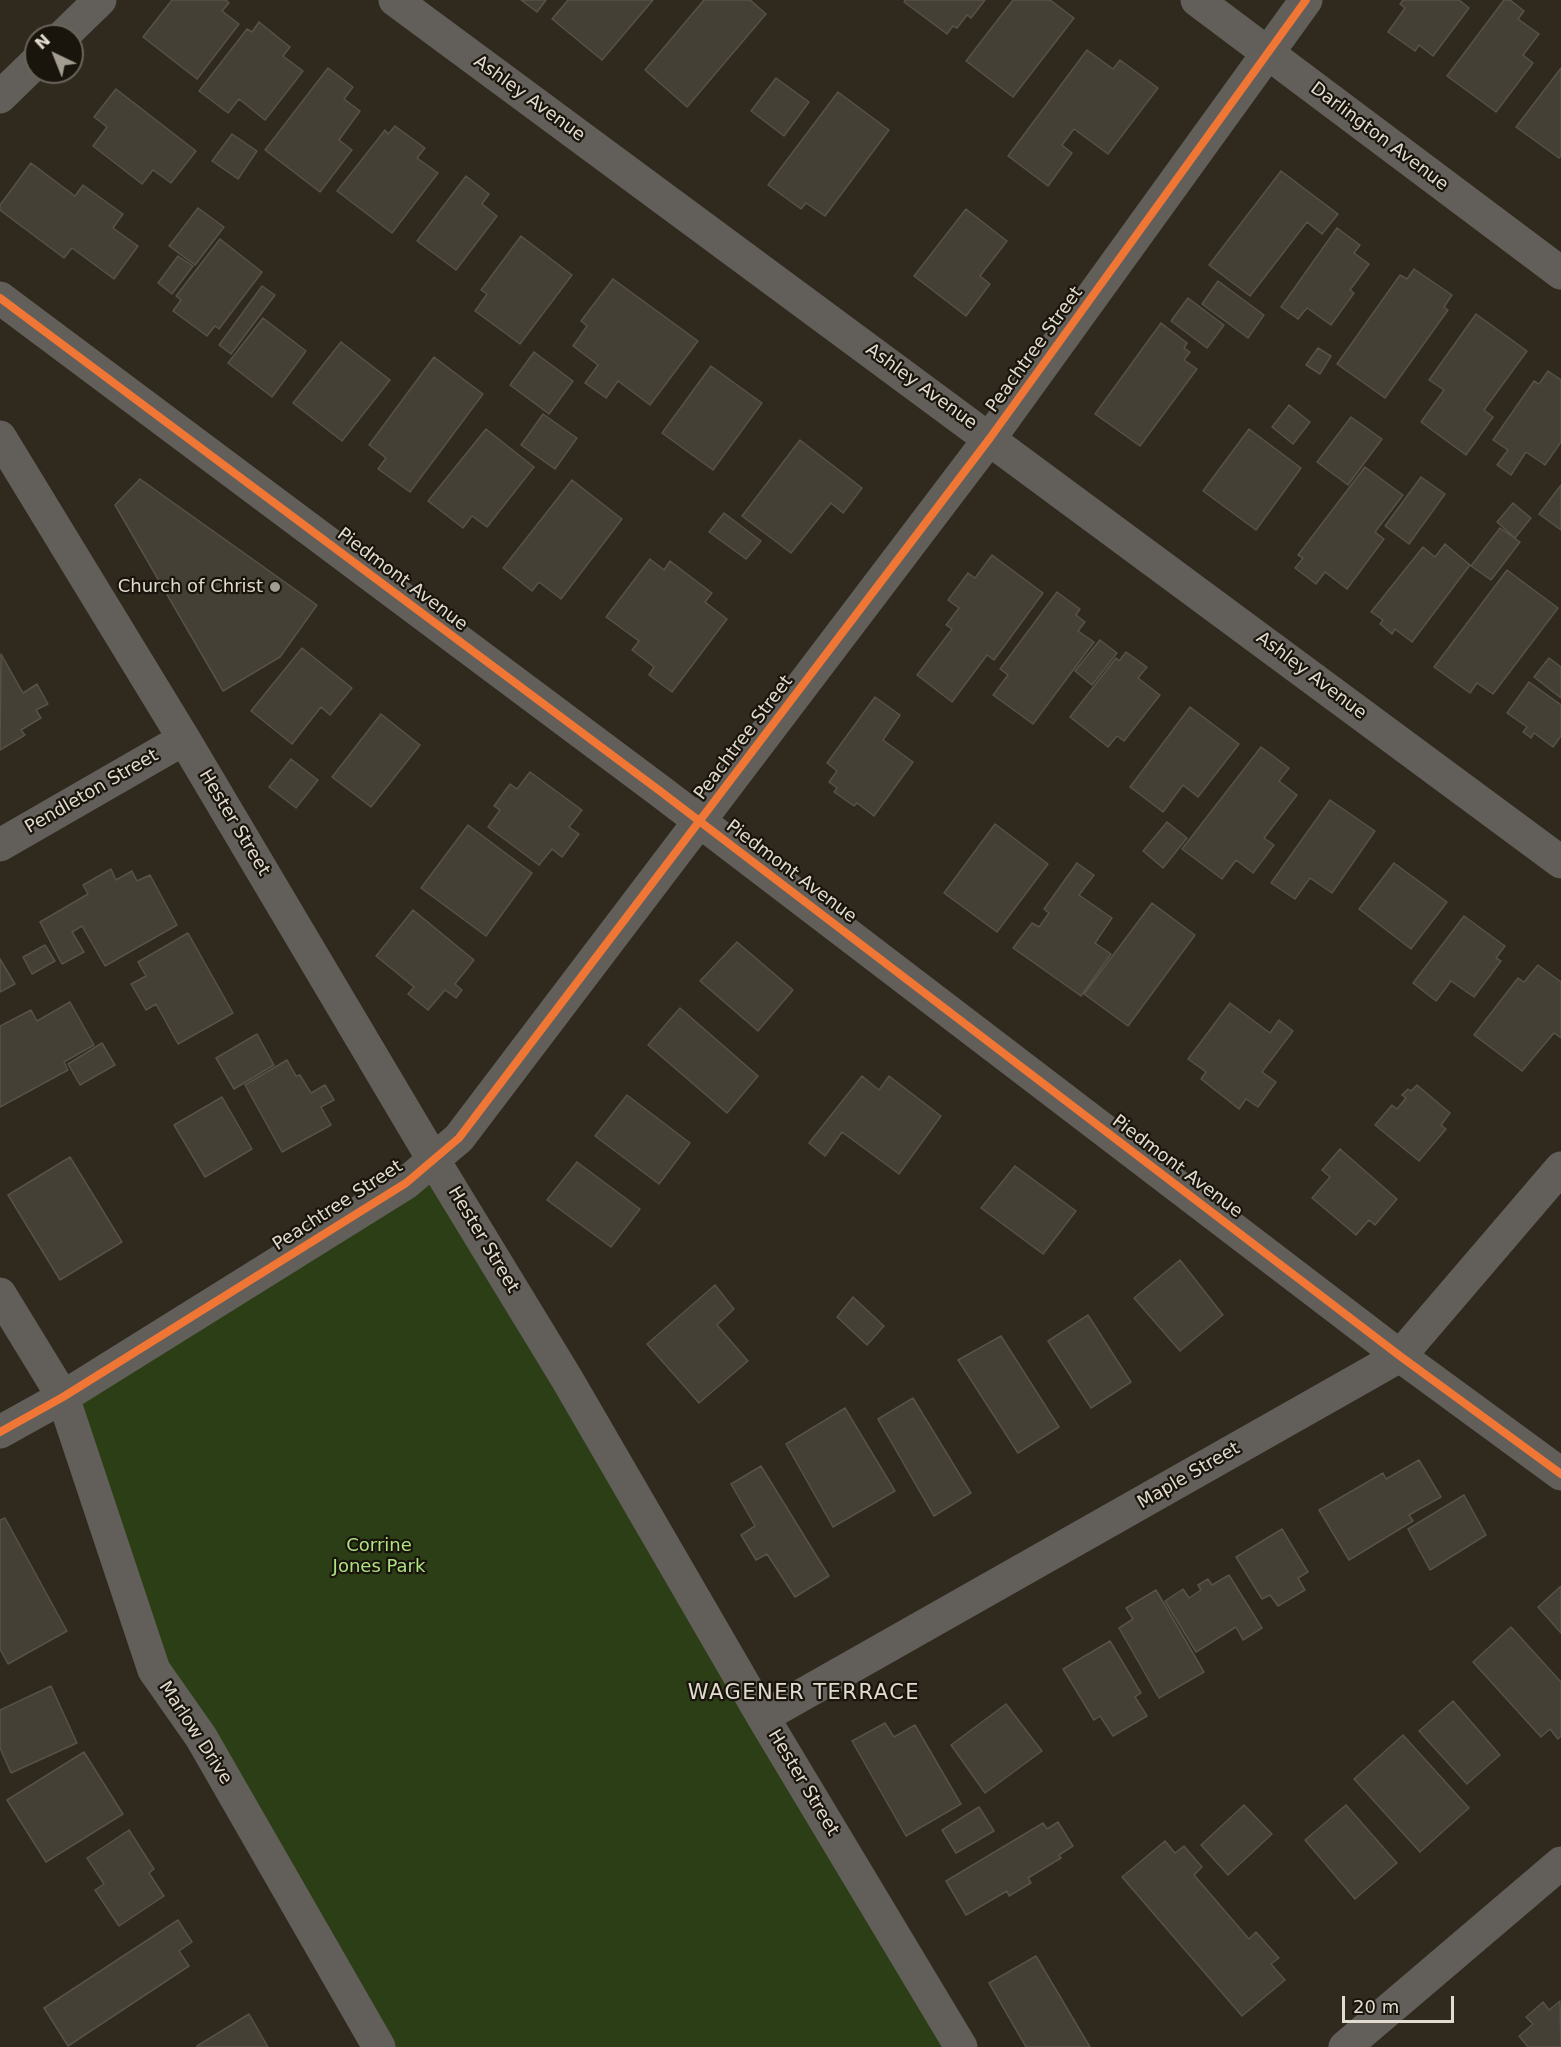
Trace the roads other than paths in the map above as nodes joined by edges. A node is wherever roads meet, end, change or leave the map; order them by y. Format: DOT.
graph roads {
  1 [pos="100,0"];
  2 [pos="395,0"];
  3 [pos="1197,0"];
  4 [pos="1306,0"];
  5 [pos="75,24"];
  6 [pos="1267,53"];
  7 [pos="24,74"];
  8 [pos="0,97"];
  9 [pos="1561,273"];
  10 [pos="0,298"];
  11 [pos="0,437"];
  12 [pos="990,438"];
  13 [pos="184,739"];
  14 [pos="700,821"];
  15 [pos="0,846"];
  16 [pos="1561,862"];
  17 [pos="433,1159"];
  18 [pos="1561,1168"];
  19 [pos="0,1294"];
  20 [pos="1400,1356"];
  21 [pos="63,1397"];
  22 [pos="0,1432"];
  23 [pos="1561,1474"];
  24 [pos="764,1717"];
  25 [pos="1561,1863"];
  26 [pos="379,2047"];
  27 [pos="961,2047"];
  28 [pos="1345,2047"];
  1 -- 5 [label="street"];
  2 -- 12 [label="street, Ashley Avenue"];
  3 -- 6 [label="street, Darlington Avenue"];
  4 -- 6 [label="street, Peachtree Street"];
  6 -- 9 [label="street, Darlington Avenue"];
  6 -- 12 [label="street, Peachtree Street"];
  7 -- 8 [label="street"];
  10 -- 14 [label="street, Piedmont Avenue"];
  11 -- 13 [label="street, Hester Street"];
  12 -- 14 [label="street, Peachtree Street"];
  12 -- 16 [label="street, Ashley Avenue"];
  13 -- 15 [label="street, Pendleton Street"];
  13 -- 17 [label="street, Hester Street"];
  14 -- 17 [label="street, Peachtree Street"];
  14 -- 20 [label="street, Piedmont Avenue"];
  17 -- 21 [label="street, Peachtree Street"];
  17 -- 24 [label="street, Hester Street"];
  18 -- 20 [label="street, Maple Street"];
  19 -- 21 [label="street, Marlow Drive"];
  20 -- 23 [label="street, Piedmont Avenue"];
  20 -- 24 [label="street, Maple Street"];
  21 -- 22 [label="street, Peachtree Street"];
  21 -- 26 [label="street, Marlow Drive"];
  24 -- 27 [label="street, Hester Street"];
  25 -- 28 [label="street"];
}
